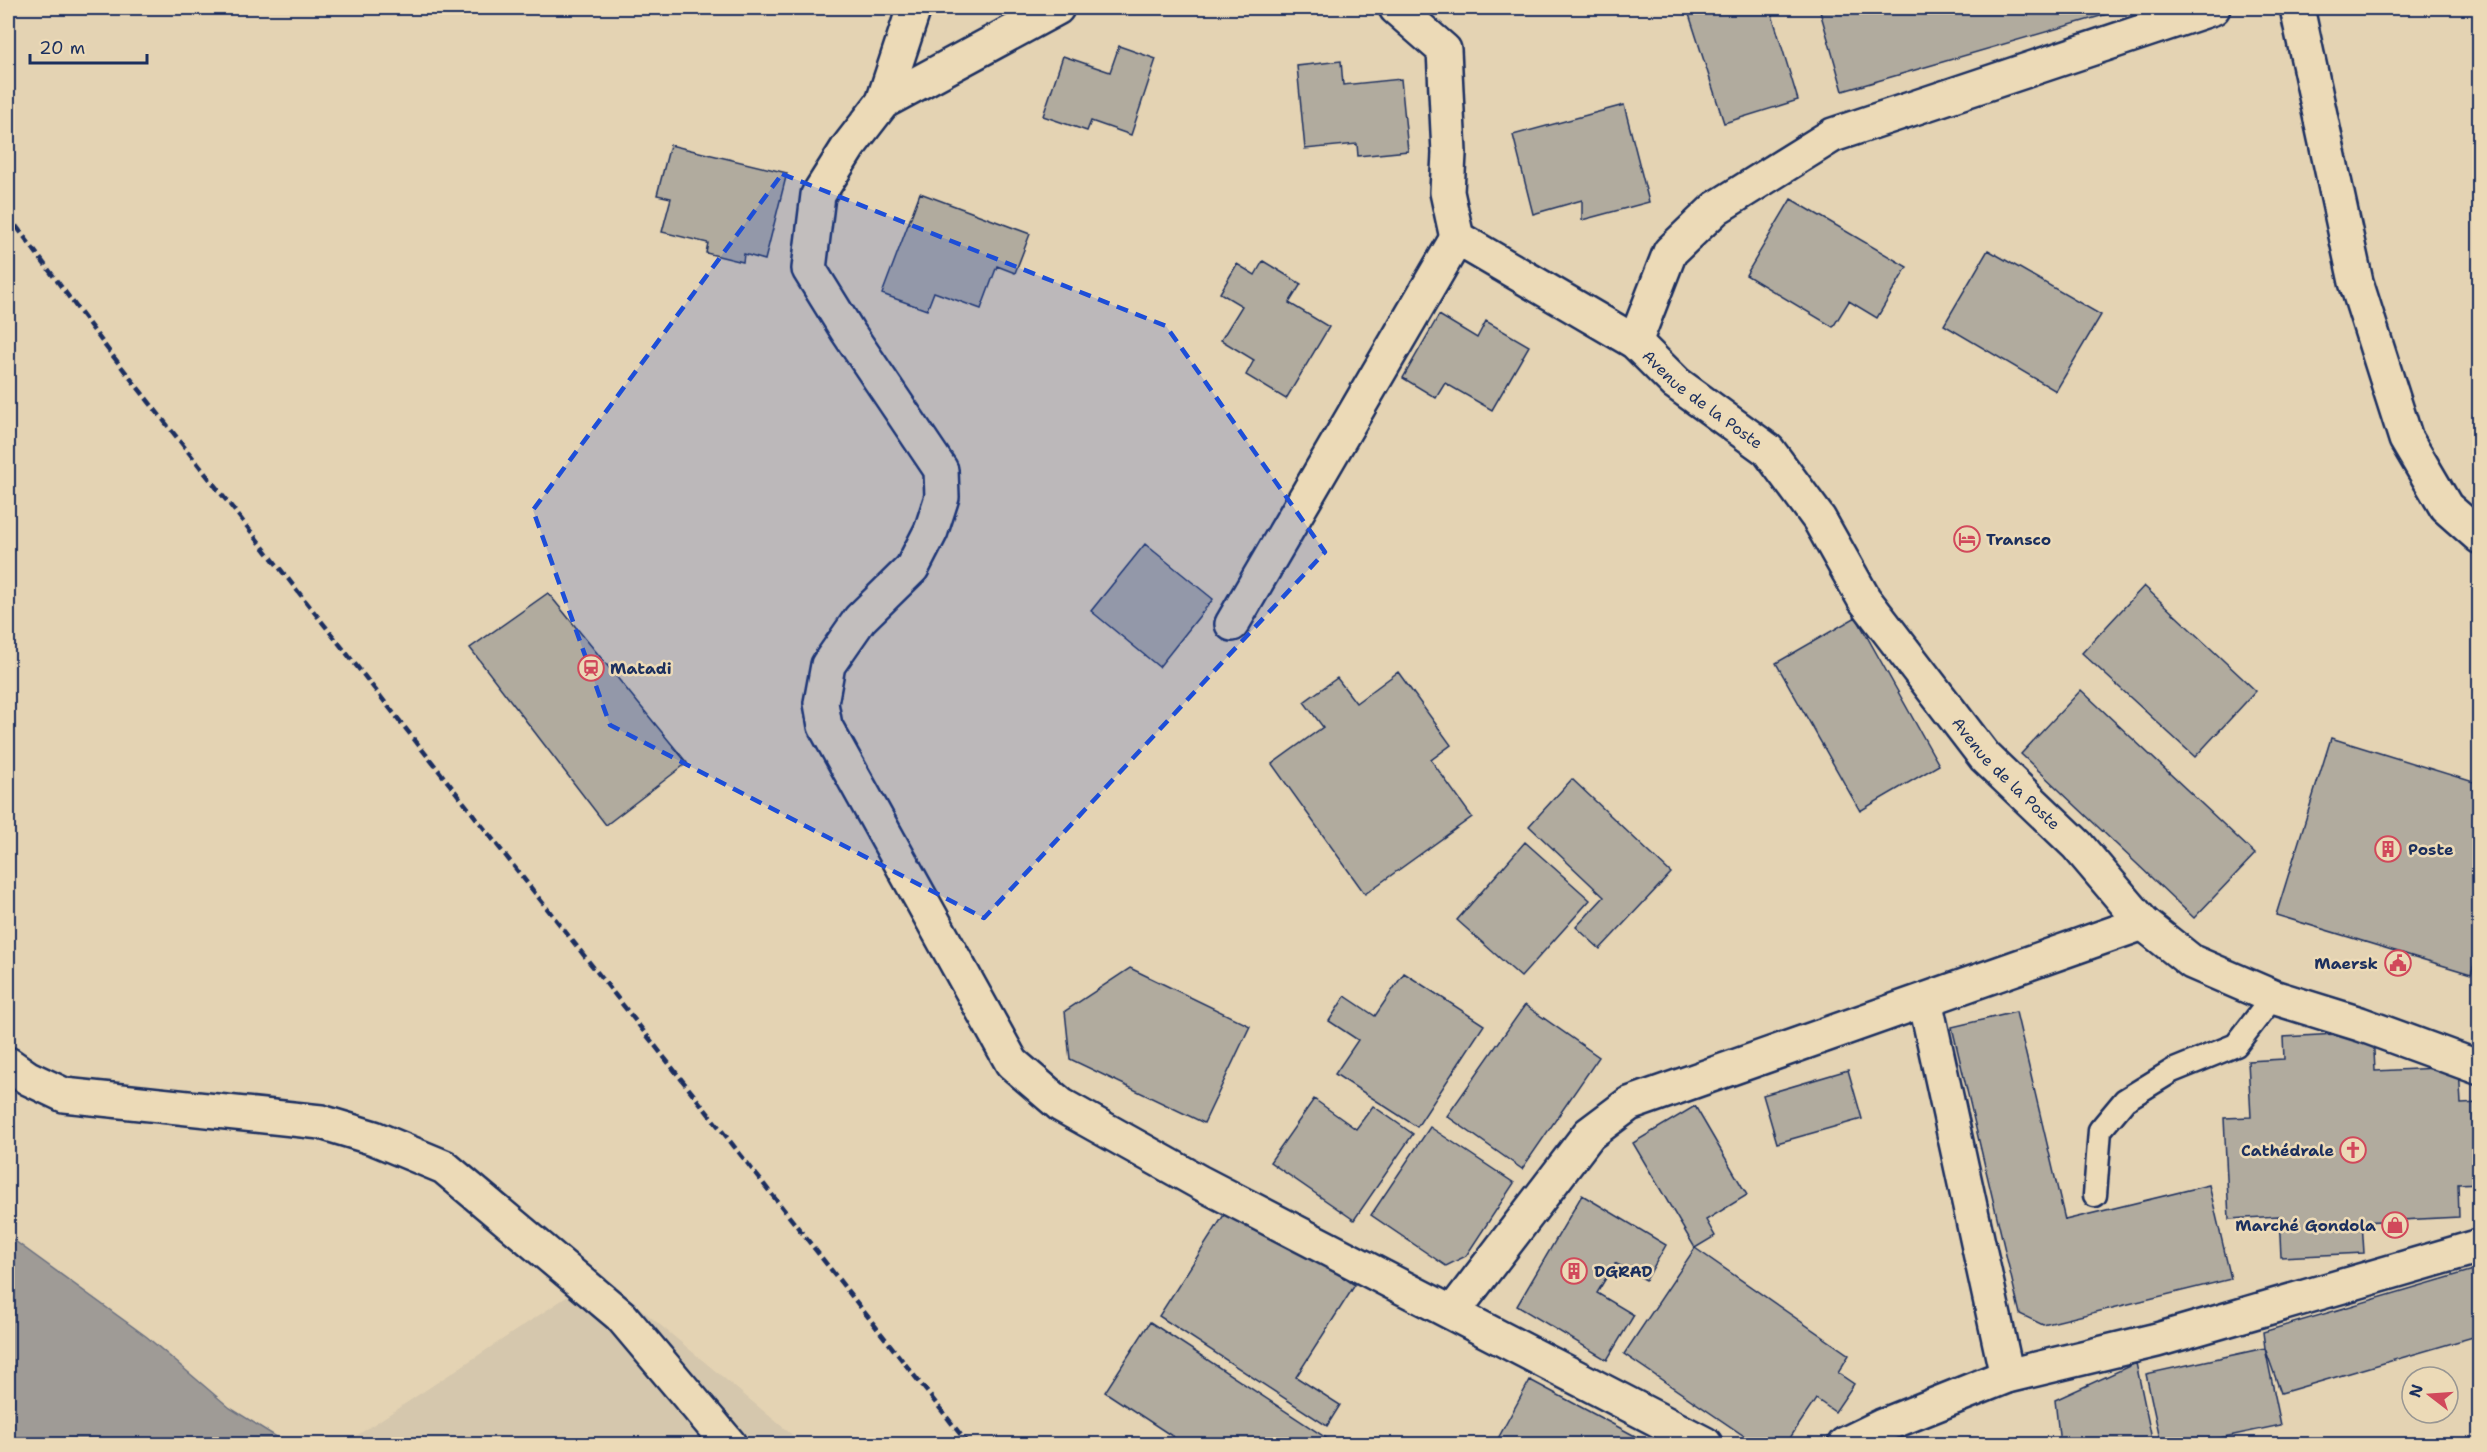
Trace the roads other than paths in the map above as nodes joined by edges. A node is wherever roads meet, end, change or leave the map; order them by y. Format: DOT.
graph roads {
  1 [pos="914,8"];
  2 [pos="1057,8"];
  3 [pos="1396,8"];
  4 [pos="2213,8"];
  5 [pos="2297,8"];
  6 [pos="884,102"];
  7 [pos="1457,237"];
  8 [pos="1635,342"];
  9 [pos="2480,537"];
  10 [pos="1232,624"];
  11 [pos="2143,923"];
  12 [pos="2273,997"];
  13 [pos="1925,1000"];
  14 [pos="8,1064"];
  15 [pos="2480,1068"];
  16 [pos="2095,1195"];
  17 [pos="2480,1246"];
  18 [pos="1453,1312"];
  19 [pos="2007,1376"];
  20 [pos="729,1444"];
  21 [pos="1705,1444"];
  22 [pos="1845,1444"];
  1 -- 6 [label="street"];
  2 -- 6 [label="street"];
  3 -- 7 [label="street"];
  4 -- 8 [label="street"];
  5 -- 9 [label="street"];
  6 -- 18 [label="street"];
  7 -- 8 [label="street, Avenue de la Poste"];
  7 -- 10 [label="street"];
  8 -- 11 [label="street, Avenue de la Poste"];
  11 -- 12 [label="street, Avenue de la Poste"];
  11 -- 13 [label="street"];
  12 -- 15 [label="street, Avenue de la Poste"];
  12 -- 16 [label="lane"];
  13 -- 18 [label="street"];
  13 -- 19 [label="street"];
  14 -- 20 [label="street"];
  17 -- 19 [label="street"];
  18 -- 21 [label="street"];
  19 -- 22 [label="street"];
}
